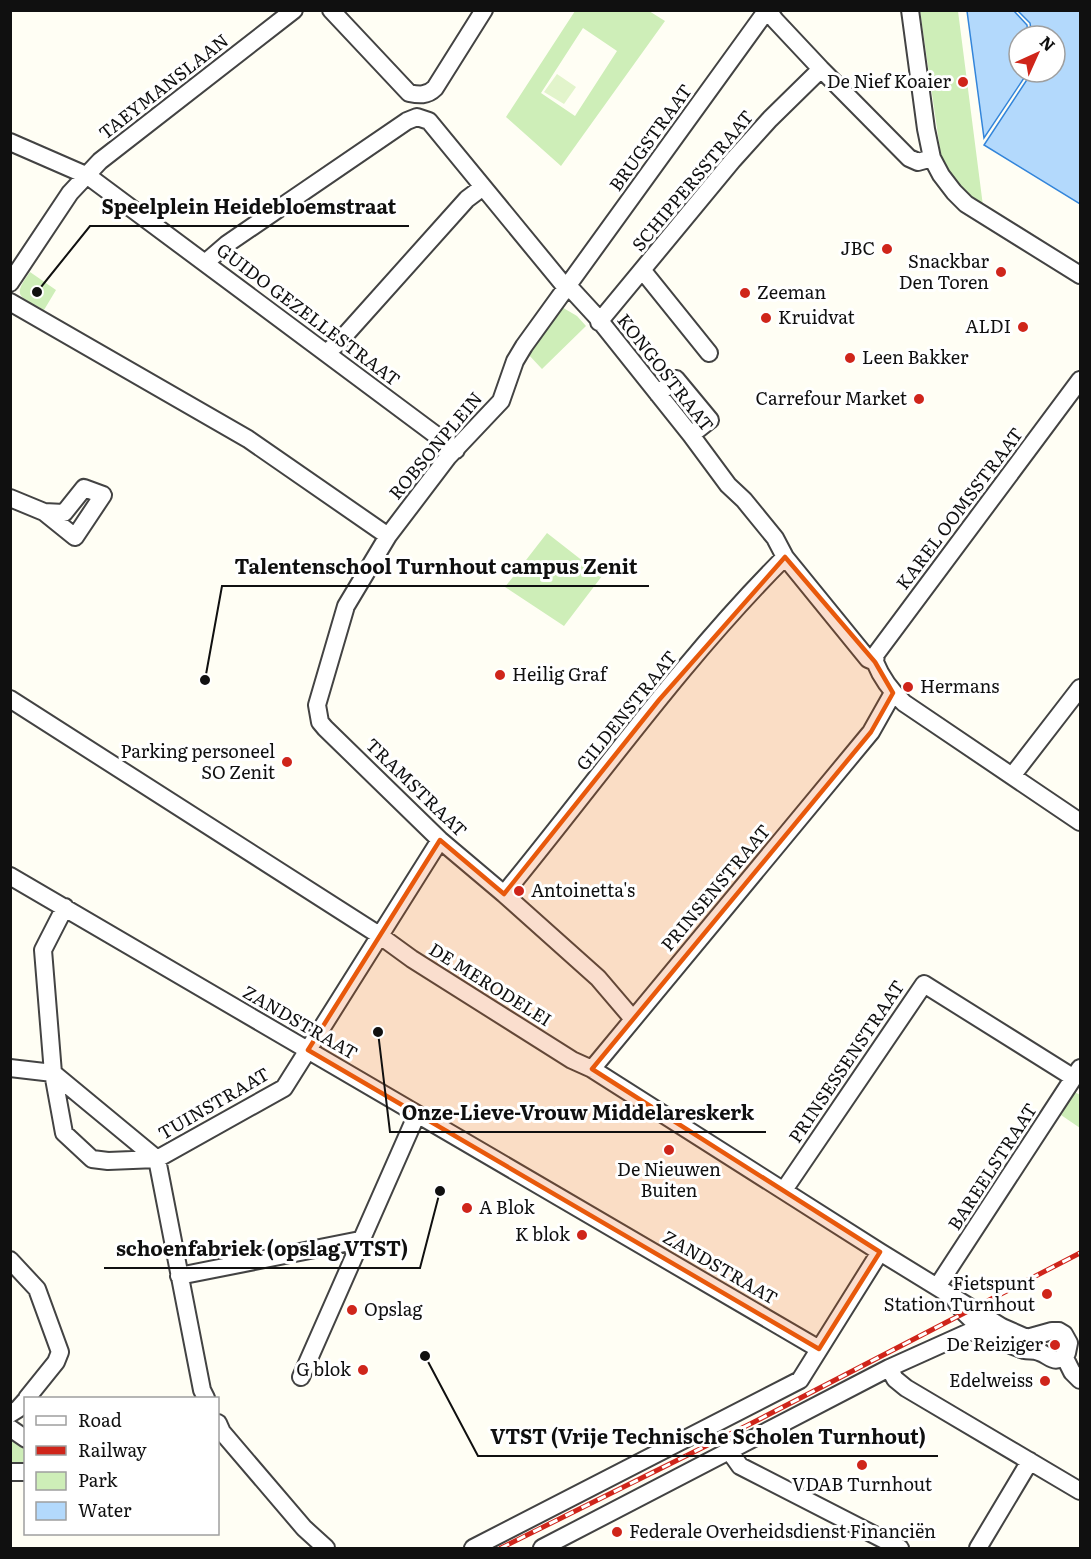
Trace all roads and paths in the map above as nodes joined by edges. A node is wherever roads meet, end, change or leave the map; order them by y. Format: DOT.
graph roads {
  1 [pos="294,10"];
  2 [pos="331,10"];
  3 [pos="484,10"];
  4 [pos="768,10"];
  5 [pos="910,10"];
  6 [pos="821,69"];
  7 [pos="10,142"];
  8 [pos="932,158"];
  9 [pos="88,176"];
  10 [pos="483,187"];
  11 [pos="205,263"];
  12 [pos="643,271"];
  13 [pos="1080,275"];
  14 [pos="10,283"];
  15 [pos="567,289"];
  16 [pos="10,302"];
  17 [pos="599,321"];
  18 [pos="326,353"];
  19 [pos="709,353"];
  20 [pos="1080,380"];
  21 [pos="658,394"];
  22 [pos="691,435"];
  23 [pos="456,450"];
  24 [pos="10,498"];
  25 [pos="44,512"];
  26 [pos="388,536"];
  27 [pos="785,557"];
  28 [pos="875,662"];
  29 [pos="1080,688"];
  30 [pos="893,693"];
  31 [pos="10,699"];
  32 [pos="1012,776"];
  33 [pos="1080,822"];
  34 [pos="440,840"];
  35 [pos="10,876"];
  36 [pos="504,894"];
  37 [pos="65,907"];
  38 [pos="379,934"];
  39 [pos="633,1018"];
  40 [pos="308,1050"];
  41 [pos="10,1068"];
  42 [pos="592,1069"];
  43 [pos="53,1073"];
  44 [pos="1077,1073"];
  45 [pos="417,1114"];
  46 [pos="157,1159"];
  47 [pos="784,1190"];
  48 [pos="360,1240"];
  49 [pos="880,1252"];
  50 [pos="10,1260"];
  51 [pos="179,1276"];
  52 [pos="938,1287"];
  53 [pos="989,1328"];
  54 [pos="1047,1333"];
  55 [pos="1074,1335"];
  56 [pos="819,1349"];
  57 [pos="1041,1352"];
  58 [pos="1064,1356"];
  59 [pos="889,1368"];
  60 [pos="301,1377"];
  61 [pos="1080,1380"];
  62 [pos="28,1397"];
  63 [pos="206,1397"];
  64 [pos="24,1402"];
  65 [pos="10,1414"];
  66 [pos="10,1428"];
  67 [pos="219,1430"];
  68 [pos="24,1438"];
  69 [pos="730,1452"];
  70 [pos="1030,1461"];
  71 [pos="1080,1491"];
  72 [pos="326,1548"];
  73 [pos="472,1548"];
  74 [pos="542,1548"];
  75 [pos="900,1548"];
  76 [pos="978,1548"];
  1 -- 9 [label="street, TAEYMANSLAAN"];
  2 -- 3 [label="street"];
  4 -- 6 [label="street"];
  4 -- 15 [label="street, BRUGSTRAAT"];
  5 -- 8 [label="street"];
  6 -- 8 [label="street"];
  6 -- 12 [label="street, SCHIPPERSSTRAAT"];
  7 -- 9 [label="street, GUIDO GEZELLESTRAAT"];
  8 -- 13 [label="street"];
  9 -- 11 [label="street, GUIDO GEZELLESTRAAT"];
  9 -- 14 [label="street, TAEYMANSLAAN"];
  10 -- 11 [label="street, KONGOSTRAAT"];
  10 -- 15 [label="street, KONGOSTRAAT"];
  10 -- 18 [label="street"];
  11 -- 18 [label="street, GUIDO GEZELLESTRAAT"];
  12 -- 17 [label="street, SCHIPPERSSTRAAT"];
  12 -- 19 [label="street"];
  15 -- 17 [label="street, KONGOSTRAAT"];
  15 -- 23 [label="street, ROBSONPLEIN"];
  16 -- 26 [label="street"];
  17 -- 21 [label="street, KONGOSTRAAT"];
  18 -- 23 [label="street, GUIDO GEZELLESTRAAT"];
  20 -- 28 [label="street, KAREL OOMSSTRAAT"];
  21 -- 22 [label="street, KONGOSTRAAT"];
  21 -- 22 [label="street"];
  22 -- 27 [label="street, KONGOSTRAAT"];
  23 -- 26 [label="street, ROBSONPLEIN"];
  24 -- 25 [label="street"];
  26 -- 34 [label="street, TRAMSTRAAT"];
  27 -- 28 [label="street, KONGOSTRAAT"];
  27 -- 36 [label="street, GILDENSTRAAT"];
  28 -- 30 [label="street, KONGOSTRAAT"];
  29 -- 32 [label="street"];
  30 -- 32 [label="street"];
  30 -- 39 [label="street, PRINSENSTRAAT"];
  31 -- 38 [label="street, DE MERODELEI"];
  32 -- 33 [label="street"];
  34 -- 36 [label="street, TRAMSTRAAT"];
  34 -- 38 [label="street, TUINSTRAAT"];
  35 -- 37 [label="street, ZANDSTRAAT"];
  36 -- 39 [label="street, TRAMSTRAAT"];
  37 -- 40 [label="street, ZANDSTRAAT"];
  37 -- 43 [label="street"];
  38 -- 40 [label="street, TUINSTRAAT"];
  38 -- 42 [label="street, DE MERODELEI"];
  39 -- 42 [label="street, PRINSENSTRAAT"];
  40 -- 45 [label="street, ZANDSTRAAT"];
  40 -- 46 [label="street, TUINSTRAAT"];
  41 -- 43 [label="street"];
  42 -- 47 [label="street, DE MERODELEI"];
  43 -- 46 [label="street"];
  43 -- 46 [label="street"];
  44 -- 47 [label="street, PRINSESSENSTRAAT"];
  44 -- 52 [label="street, BAREELSTRAAT"];
  45 -- 48 [label="street"];
  45 -- 56 [label="street, ZANDSTRAAT"];
  46 -- 51 [label="street"];
  47 -- 49 [label="street, DE MERODELEI"];
  48 -- 51 [label="street"];
  48 -- 60 [label="street"];
  49 -- 52 [label="street, DE MERODELEI"];
  49 -- 56 [label="street"];
  50 -- 62 [label="street"];
  51 -- 63 [label="street"];
  52 -- 53 [label="street, DE MERODELEI"];
  53 -- 54 [label="street, DE MERODELEI"];
  53 -- 57 [label="street, DE MERODELEI"];
  53 -- 59 [label="street"];
  54 -- 55 [label="street, DE MERODELEI"];
  54 -- 57 [label="street"];
  55 -- 58 [label="street, DE MERODELEI"];
  56 -- 73 [label="street"];
  57 -- 58 [label="street, DE MERODELEI"];
  58 -- 61 [label="street"];
  59 -- 69 [label="street"];
  59 -- 70 [label="street"];
  64 -- 65 [label="street"];
  66 -- 68 [label="street"];
  67 -- 72 [label="street"];
  69 -- 74 [label="street"];
  69 -- 75 [label="street"];
  70 -- 71 [label="street"];
  70 -- 76 [label="street"];
}
